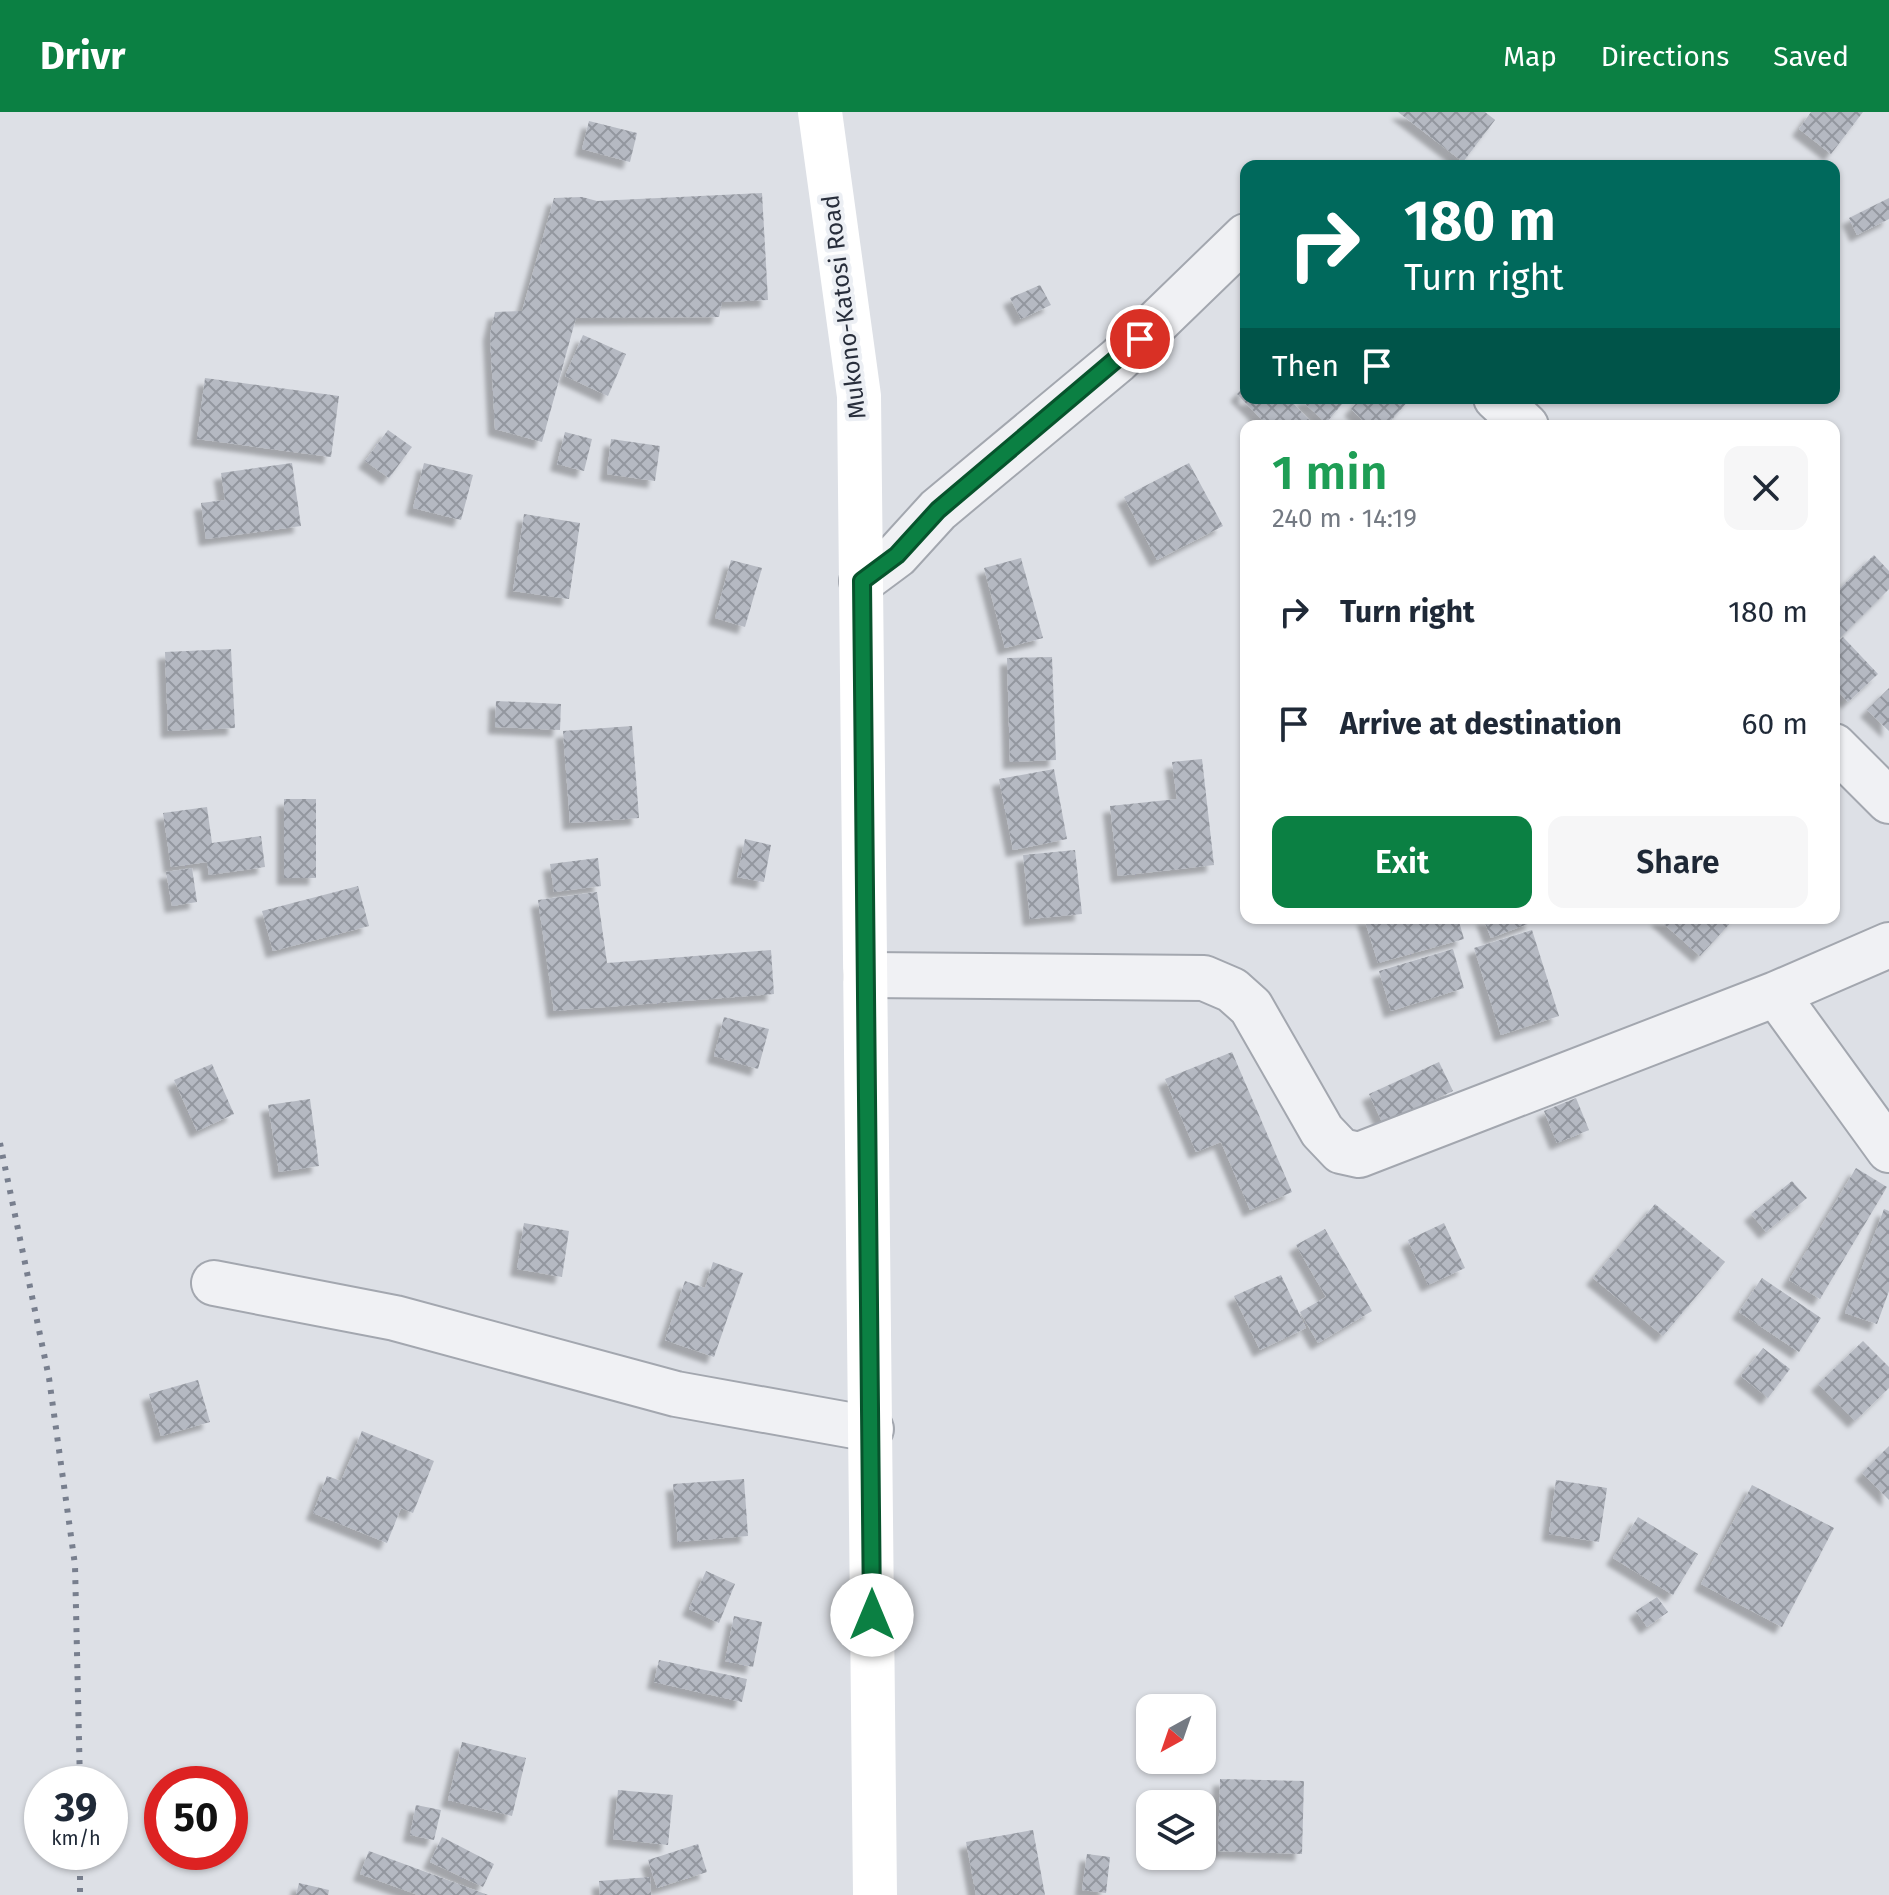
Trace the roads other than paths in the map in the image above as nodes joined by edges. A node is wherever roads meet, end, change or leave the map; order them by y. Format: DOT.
graph roads {
  1 [pos="820,112"];
  2 [pos="1240,242"];
  3 [pos="1502,404"];
  4 [pos="1520,420"];
  5 [pos="862,581"];
  6 [pos="1840,752"];
  7 [pos="1889,801"];
  8 [pos="1889,945"];
  9 [pos="867,975"];
  10 [pos="1776,994"];
  11 [pos="1889,1150"];
  12 [pos="214,1283"];
  13 [pos="871,1429"];
  14 [pos="875,1895"];
  1 -- 5 [label="main road, Mukono-Katosi Road"];
  2 -- 5 [label="street"];
  3 -- 4 [label="street"];
  5 -- 9 [label="main road, Mukono-Katosi Road"];
  6 -- 7 [label="street"];
  8 -- 10 [label="street"];
  9 -- 10 [label="street"];
  9 -- 13 [label="main road, Mukono-Katosi Road"];
  10 -- 11 [label="street"];
  12 -- 13 [label="street"];
  13 -- 14 [label="main road, Mukono-Katosi Road"];
}
